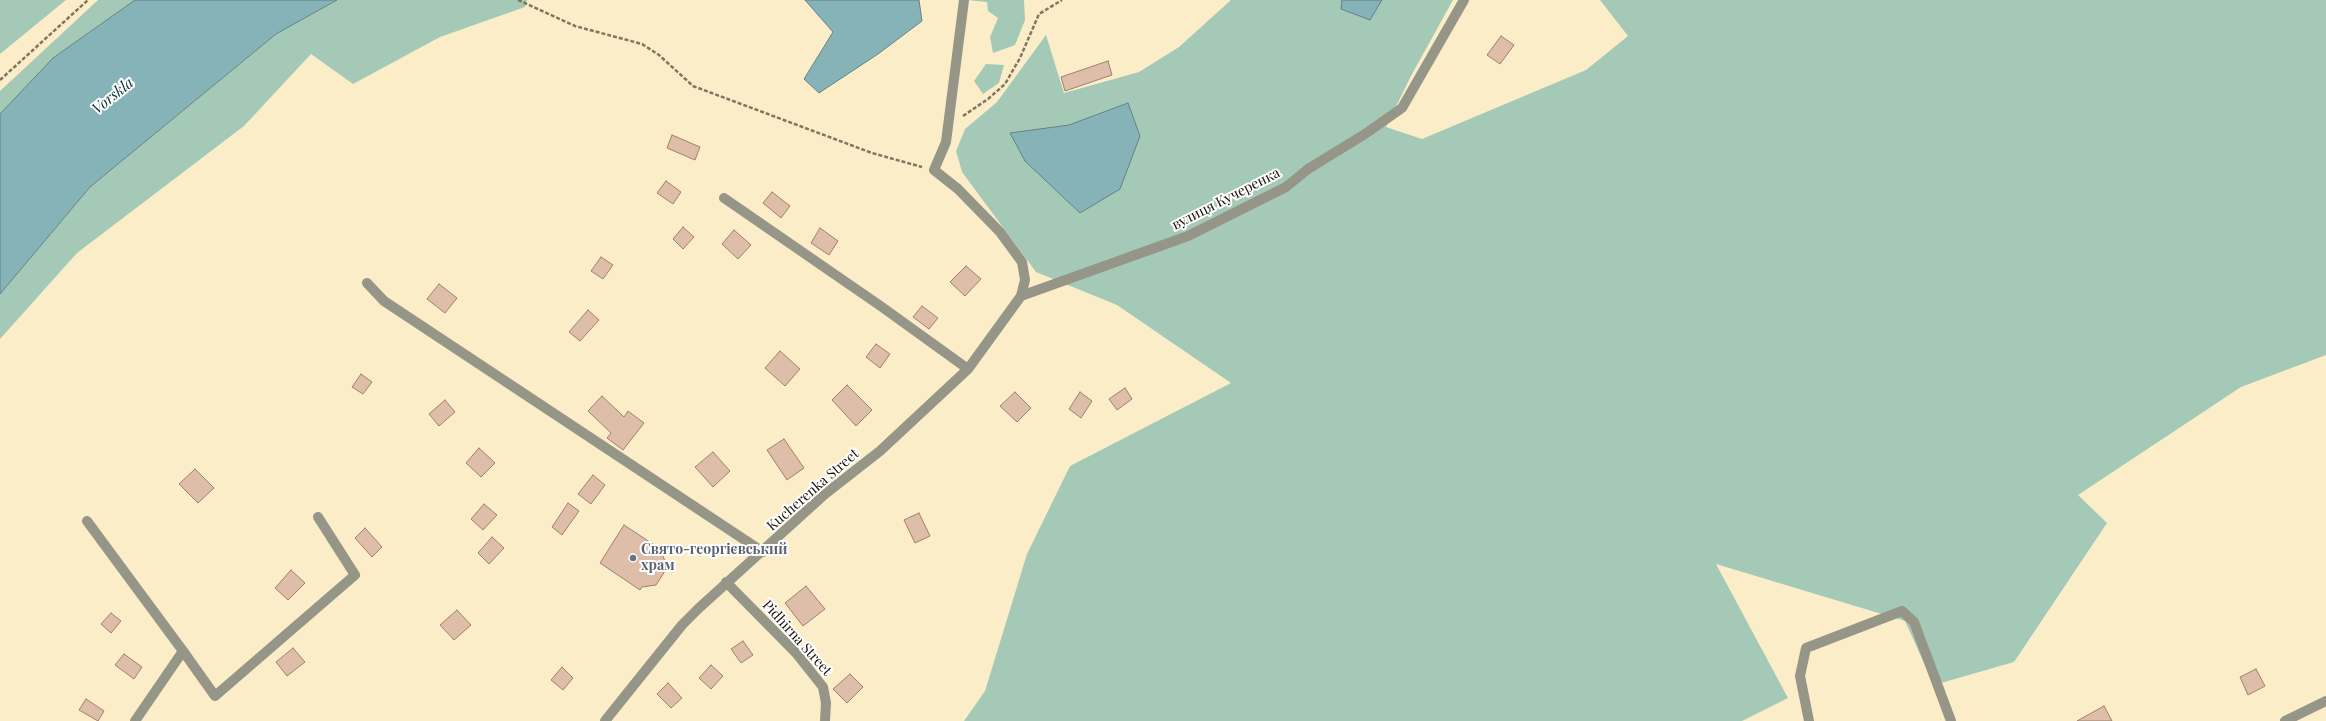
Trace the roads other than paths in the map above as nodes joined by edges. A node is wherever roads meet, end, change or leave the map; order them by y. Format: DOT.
graph roads {
  1 [pos="964,0"];
  2 [pos="1464,0"];
  3 [pos="724,198"];
  4 [pos="367,283"];
  5 [pos="1021,296"];
  6 [pos="968,369"];
  7 [pos="318,517"];
  8 [pos="87,521"];
  9 [pos="763,552"];
  10 [pos="726,582"];
  11 [pos="183,651"];
  12 [pos="2326,701"];
  13 [pos="135,721"];
  14 [pos="605,721"];
  15 [pos="825,721"];
  16 [pos="1809,721"];
  17 [pos="1951,721"];
  18 [pos="2285,721"];
  1 -- 5 [label="street"];
  2 -- 5 [label="street, вулиця Кучеренка"];
  3 -- 6 [label="street"];
  4 -- 9 [label="street"];
  5 -- 6 [label="street, Kucherenka Street"];
  6 -- 9 [label="street, Kucherenka Street"];
  7 -- 11 [label="street"];
  8 -- 11 [label="street"];
  9 -- 10 [label="street, Kucherenka Street"];
  10 -- 14 [label="street, Kucherenka Street"];
  10 -- 15 [label="street, Pidhirna Street"];
  11 -- 13 [label="street"];
  12 -- 18 [label="street"];
  16 -- 17 [label="street"];
}
